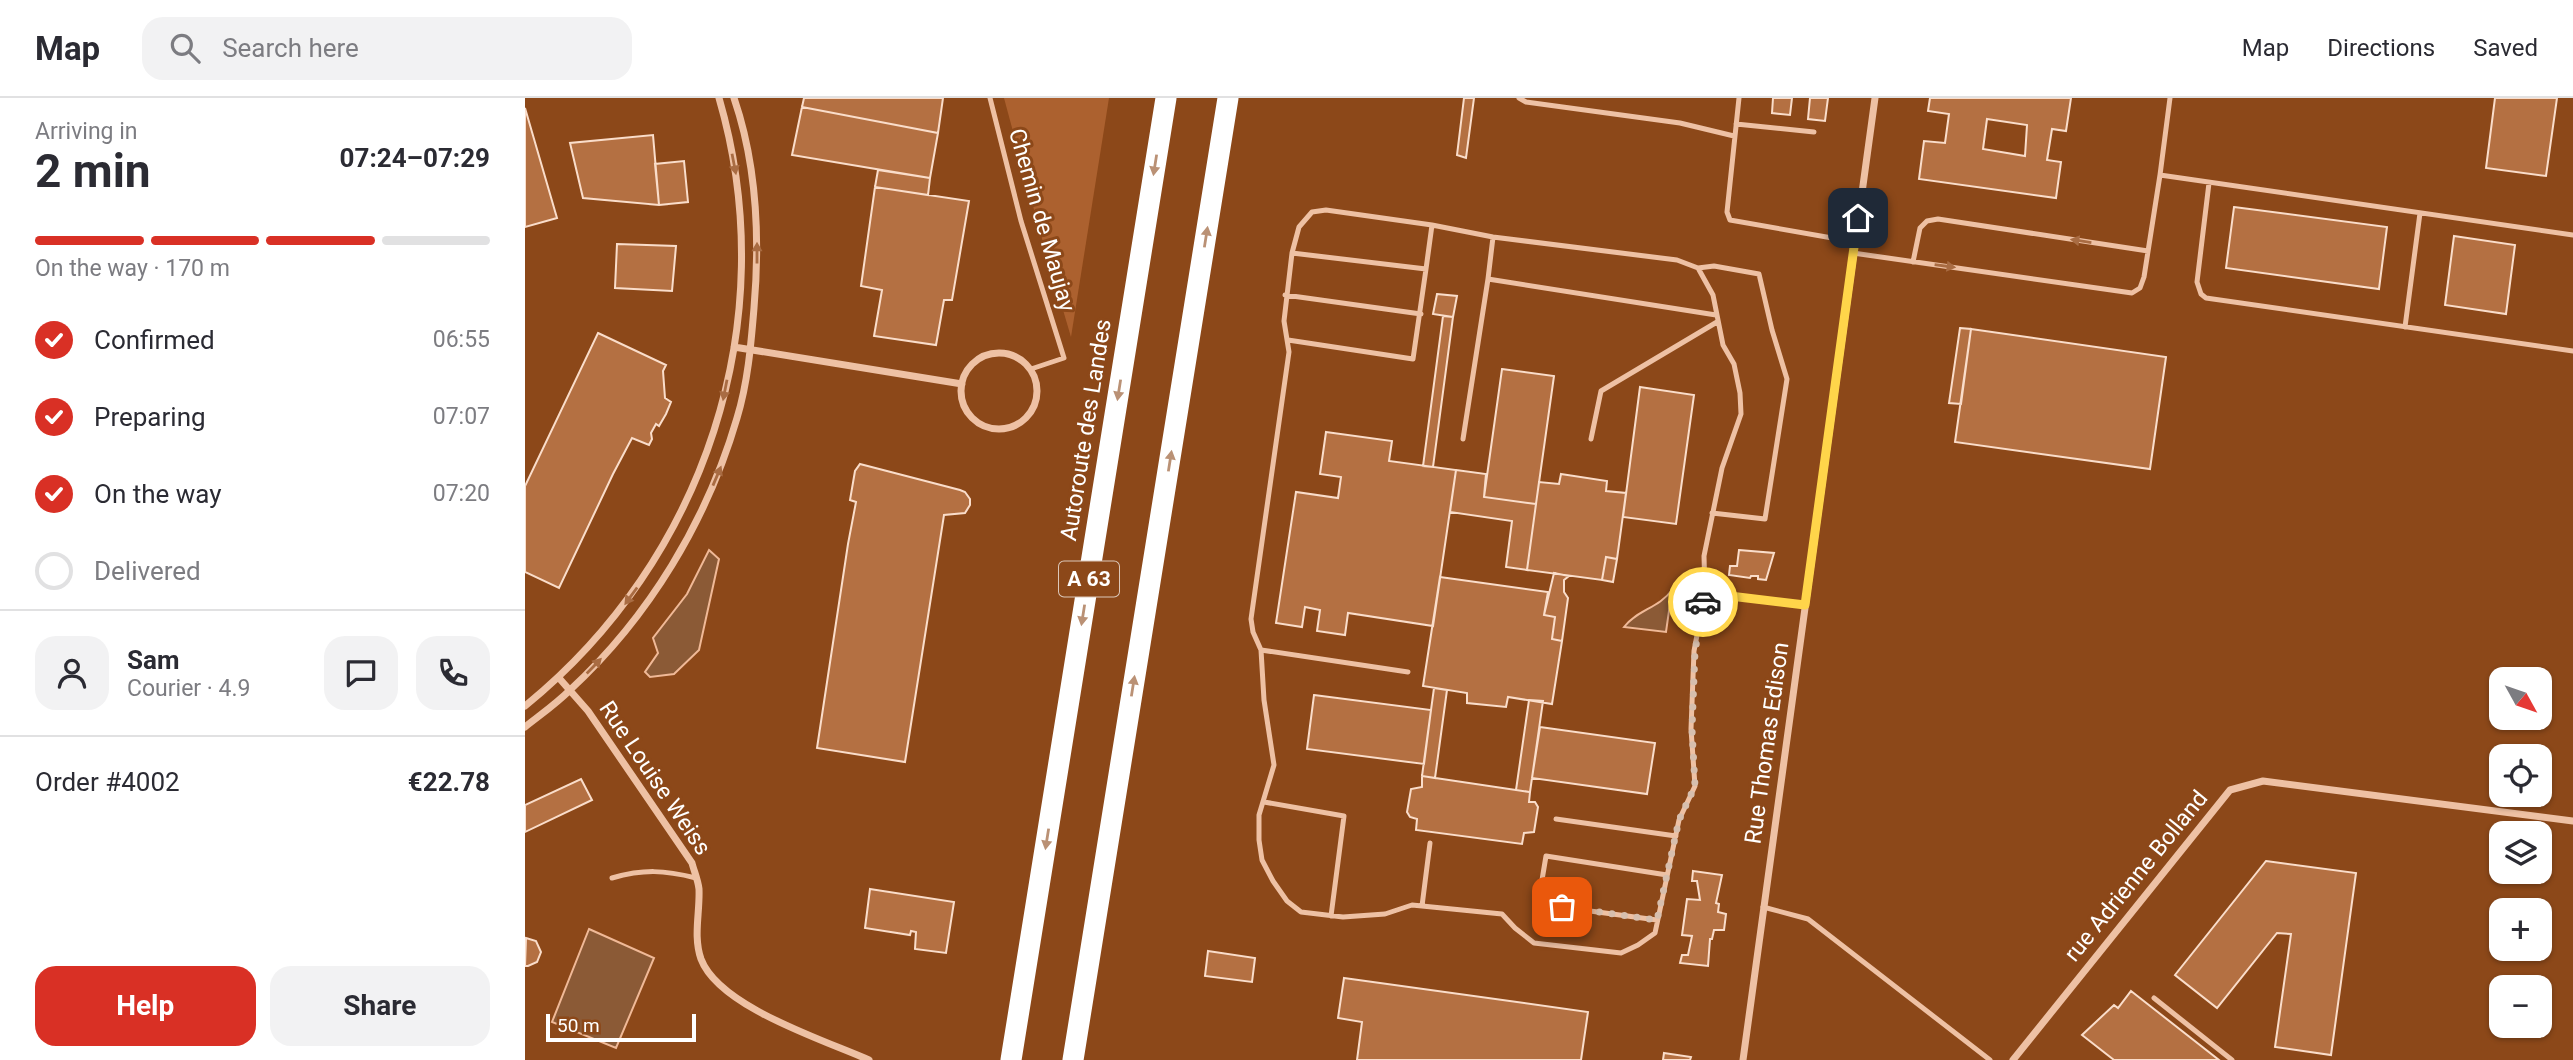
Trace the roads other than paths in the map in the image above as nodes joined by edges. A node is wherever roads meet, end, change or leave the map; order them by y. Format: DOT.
graph roads {
  1 [pos="719,98"];
  2 [pos="734,98"];
  3 [pos="990,98"];
  4 [pos="1166,98"];
  5 [pos="1228,98"];
  6 [pos="1519,98"];
  7 [pos="1739,98"];
  8 [pos="1875,98"];
  9 [pos="2170,98"];
  10 [pos="1736,124"];
  11 [pos="1814,132"];
  12 [pos="1734,136"];
  13 [pos="2160,175"];
  14 [pos="2210,183"];
  15 [pos="2420,213"];
  16 [pos="1432,225"];
  17 [pos="2573,236"];
  18 [pos="1493,237"];
  19 [pos="1855,242"];
  20 [pos="2148,251"];
  21 [pos="1292,253"];
  22 [pos="1853,253"];
  23 [pos="1913,261"];
  24 [pos="1698,268"];
  25 [pos="1426,269"];
  26 [pos="1488,279"];
  27 [pos="1285,295"];
  28 [pos="1420,314"];
  29 [pos="1716,318"];
  30 [pos="2405,327"];
  31 [pos="1288,340"];
  32 [pos="734,347"];
  33 [pos="750,350"];
  34 [pos="2573,351"];
  35 [pos="1031,369"];
  36 [pos="962,384"];
  37 [pos="1462,439"];
  38 [pos="1591,439"];
  39 [pos="1713,513"];
  40 [pos="1705,593"];
  41 [pos="1805,605"];
  42 [pos="1261,650"];
  43 [pos="1408,672"];
  44 [pos="559,678"];
  45 [pos="570,691"];
  46 [pos="525,706"];
  47 [pos="525,727"];
  48 [pos="1264,802"];
  49 [pos="1556,819"];
  50 [pos="2573,821"];
  51 [pos="1676,836"];
  52 [pos="1430,843"];
  53 [pos="1105,857"];
  54 [pos="1667,875"];
  55 [pos="612,877"];
  56 [pos="696,878"];
  57 [pos="1422,906"];
  58 [pos="1763,907"];
  59 [pos="1331,916"];
  60 [pos="1657,920"];
  61 [pos="2154,998"];
  62 [pos="869,1060"];
  63 [pos="1011,1060"];
  64 [pos="1073,1060"];
  65 [pos="1087,1060"];
  66 [pos="1742,1060"];
  67 [pos="1990,1060"];
  68 [pos="2013,1060"];
  69 [pos="2232,1060"];
  1 -- 32 [label="street, one-way"];
  33 -- 2 [label="street, one-way"];
  3 -- 35 [label="lane, Chemin de Maujay"];
  4 -- 63 [label="highway, Autoroute des Landes / A 63, one-way"];
  53 -- 5 [label="highway, A 63, one-way"];
  6 -- 12 [label="lane"];
  7 -- 10 [label="lane"];
  8 -- 19 [label="street, Rue Thomas Edison"];
  9 -- 13 [label="lane"];
  10 -- 11 [label="lane"];
  10 -- 12 [label="lane"];
  12 -- 19 [label="lane"];
  13 -- 14 [label="lane"];
  13 -- 20 [label="lane"];
  14 -- 15 [label="lane"];
  14 -- 30 [label="lane"];
  15 -- 17 [label="lane"];
  15 -- 30 [label="lane"];
  16 -- 18 [label="lane"];
  16 -- 21 [label="lane"];
  16 -- 25 [label="lane"];
  18 -- 24 [label="lane"];
  18 -- 26 [label="lane"];
  19 -- 22 [label="street, Rue Thomas Edison"];
  20 -- 23 [label="lane, one-way"];
  23 -- 20 [label="lane, one-way"];
  21 -- 25 [label="lane"];
  21 -- 27 [label="lane"];
  22 -- 23 [label="lane"];
  22 -- 41 [label="street, Rue Thomas Edison"];
  24 -- 29 [label="lane"];
  24 -- 39 [label="lane"];
  25 -- 28 [label="lane"];
  26 -- 29 [label="lane"];
  26 -- 37 [label="lane"];
  27 -- 28 [label="lane"];
  27 -- 31 [label="lane"];
  28 -- 31 [label="lane"];
  29 -- 38 [label="lane"];
  29 -- 39 [label="lane"];
  30 -- 34 [label="lane"];
  31 -- 42 [label="lane"];
  32 -- 33 [label="street"];
  32 -- 44 [label="street, one-way"];
  33 -- 36 [label="street"];
  45 -- 33 [label="street, one-way"];
  35 -- 36 [label="street"];
  35 -- 36 [label="street"];
  39 -- 40 [label="lane"];
  40 -- 41 [label="lane"];
  40 -- 51 [label="lane"];
  41 -- 58 [label="street, Rue Thomas Edison"];
  42 -- 43 [label="lane"];
  42 -- 48 [label="lane"];
  44 -- 45 [label="street, Rue Louise Weiss"];
  44 -- 46 [label="street"];
  45 -- 47 [label="street"];
  45 -- 56 [label="street, Rue Louise Weiss"];
  48 -- 59 [label="lane"];
  48 -- 59 [label="lane"];
  49 -- 51 [label="lane"];
  50 -- 68 [label="street, rue Adrienne Bolland"];
  51 -- 54 [label="lane"];
  52 -- 57 [label="lane"];
  53 -- 64 [label="highway, A 63"];
  53 -- 65 [label="highway"];
  54 -- 60 [label="lane"];
  54 -- 60 [label="lane"];
  55 -- 56 [label="lane"];
  56 -- 62 [label="street, Rue Louise Weiss"];
  57 -- 59 [label="lane"];
  57 -- 60 [label="lane"];
  58 -- 66 [label="street, Rue Thomas Edison"];
  58 -- 67 [label="lane"];
  61 -- 69 [label="lane"];
}
